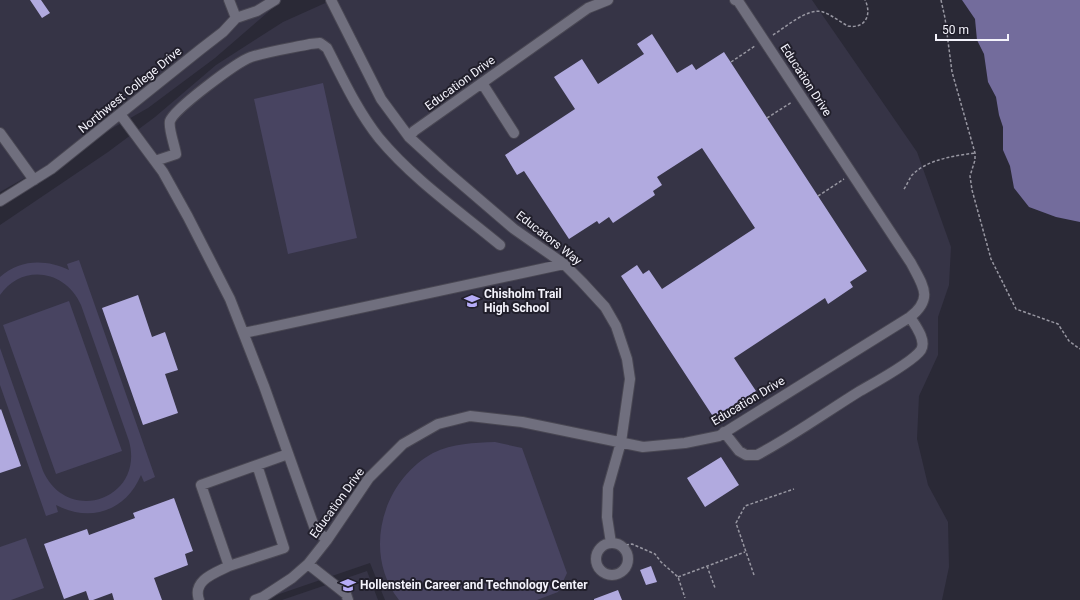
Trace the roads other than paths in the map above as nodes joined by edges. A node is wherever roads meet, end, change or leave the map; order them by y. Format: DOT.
graph roads {
  1 [pos="229,0"];
  2 [pos="275,0"];
  3 [pos="331,0"];
  4 [pos="735,0"];
  5 [pos="603,1"];
  6 [pos="236,18"];
  7 [pos="482,83"];
  8 [pos="120,114"];
  9 [pos="0,133"];
  10 [pos="514,133"];
  11 [pos="409,137"];
  12 [pos="155,161"];
  13 [pos="34,180"];
  14 [pos="0,201"];
  15 [pos="500,245"];
  16 [pos="564,264"];
  17 [pos="910,317"];
  18 [pos="244,333"];
  19 [pos="724,432"];
  20 [pos="621,442"];
  21 [pos="288,454"];
  22 [pos="257,465"];
  23 [pos="327,540"];
  24 [pos="616,544"];
  25 [pos="308,564"];
  26 [pos="229,566"];
  27 [pos="199,600"];
  28 [pos="255,600"];
  29 [pos="348,600"];
  1 -- 6 [label="street"];
  2 -- 6 [label="street, Northwest College Drive"];
  3 -- 11 [label="street, Educators Way"];
  4 -- 17 [label="street, Education Drive"];
  5 -- 7 [label="street, Education Drive"];
  6 -- 8 [label="street, Northwest College Drive"];
  7 -- 10 [label="street"];
  7 -- 11 [label="street, Education Drive"];
  8 -- 12 [label="street"];
  8 -- 13 [label="street, Northwest College Drive"];
  9 -- 13 [label="street"];
  11 -- 16 [label="street, Educators Way"];
  12 -- 15 [label="street"];
  12 -- 18 [label="street"];
  13 -- 14 [label="street, Northwest College Drive"];
  16 -- 18 [label="street"];
  16 -- 20 [label="street, Educators Way"];
  17 -- 19 [label="street, Education Drive"];
  17 -- 19 [label="street"];
  18 -- 21 [label="street"];
  19 -- 20 [label="street, Education Drive"];
  20 -- 23 [label="street, Education Drive"];
  20 -- 24 [label="street, Educators Way"];
  21 -- 22 [label="street"];
  21 -- 23 [label="street"];
  22 -- 26 [label="street"];
  22 -- 26 [label="street"];
  23 -- 25 [label="street, Education Drive"];
  25 -- 28 [label="street, Education Drive"];
  25 -- 29 [label="street"];
  26 -- 27 [label="street"];
}
